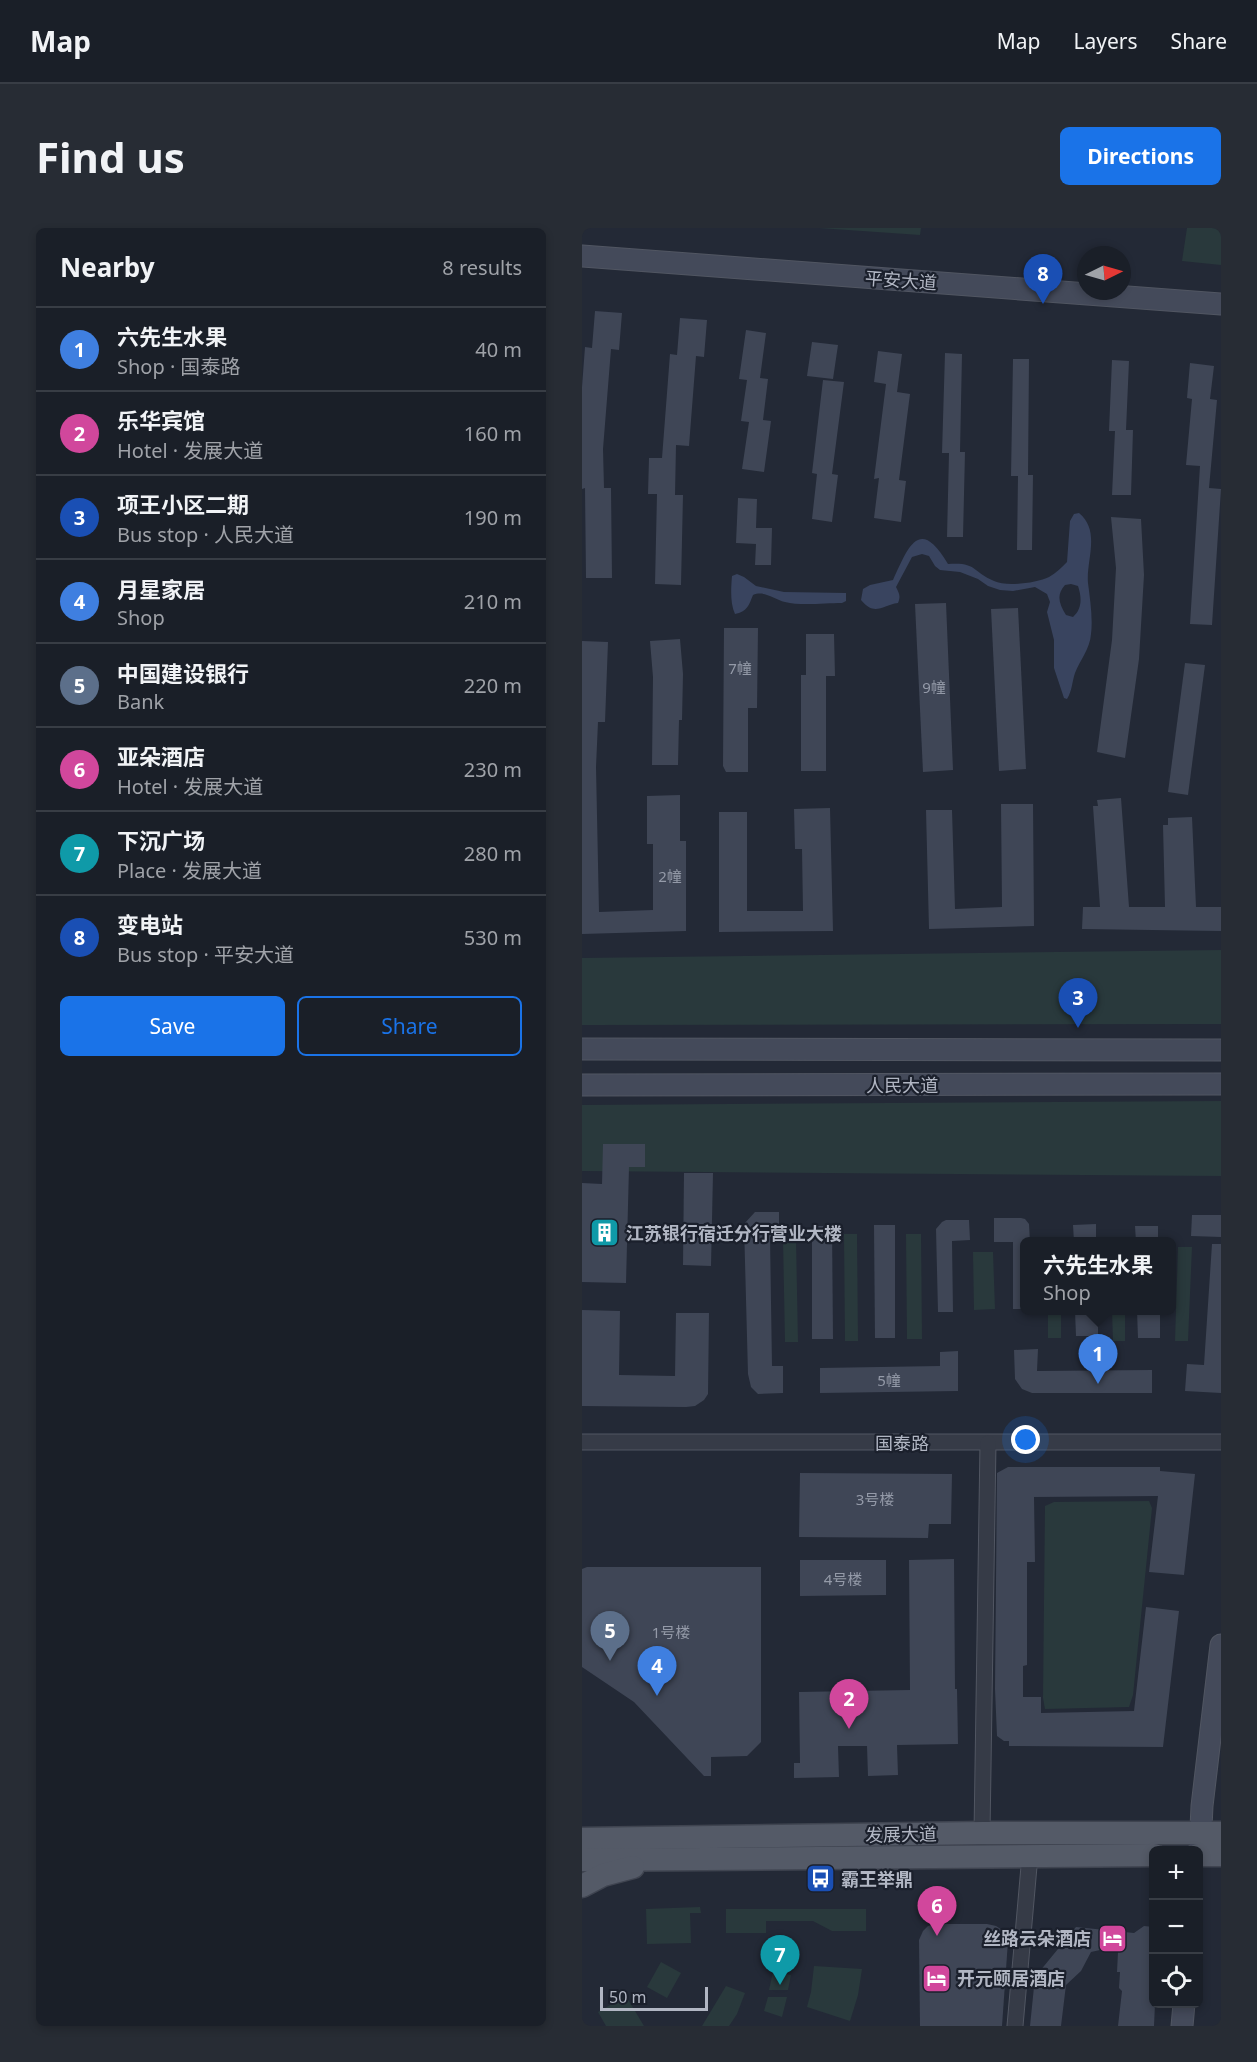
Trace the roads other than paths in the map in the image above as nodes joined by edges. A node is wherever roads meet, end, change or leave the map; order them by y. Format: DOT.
graph roads {
  1 [pos="582,256"];
  2 [pos="1221,304"];
  3 [pos="582,1049"];
  4 [pos="1221,1050"];
  5 [pos="1221,1084"];
  6 [pos="582,1086"];
  7 [pos="582,1442"];
  8 [pos="1221,1442"];
  9 [pos="988,1443"];
  10 [pos="1221,1645"];
  11 [pos="1221,1758"];
  12 [pos="582,1831"];
  13 [pos="982,1833"];
  14 [pos="582,1839"];
  15 [pos="1208,1847"];
  16 [pos="664,1848"];
  17 [pos="1030,1855"];
  18 [pos="1149,1855"];
  19 [pos="582,1860"];
  20 [pos="582,1886"];
  21 [pos="1184,2008"];
  22 [pos="1015,2026"];
  23 [pos="1182,2026"];
  1 -- 2 [label="main road, 平安大道"];
  3 -- 4 [label="main road, 人民大道"];
  5 -- 6 [label="main road, 人民大道"];
  7 -- 9 [label="street, 国泰路"];
  8 -- 9 [label="street, 国泰路"];
  9 -- 13 [label="street"];
  10 -- 15 [label="main road"];
  11 -- 15 [label="main road"];
  12 -- 16 [label="main road"];
  13 -- 15 [label="main road, 发展大道"];
  13 -- 16 [label="main road, 发展大道"];
  14 -- 16 [label="main road, 发展大道"];
  16 -- 17 [label="main road, 发展大道"];
  16 -- 19 [label="main road, 发展大道"];
  16 -- 20 [label="main road"];
  17 -- 18 [label="main road, 发展大道"];
  17 -- 22 [label="street"];
  21 -- 23 [label="main road"];
}
